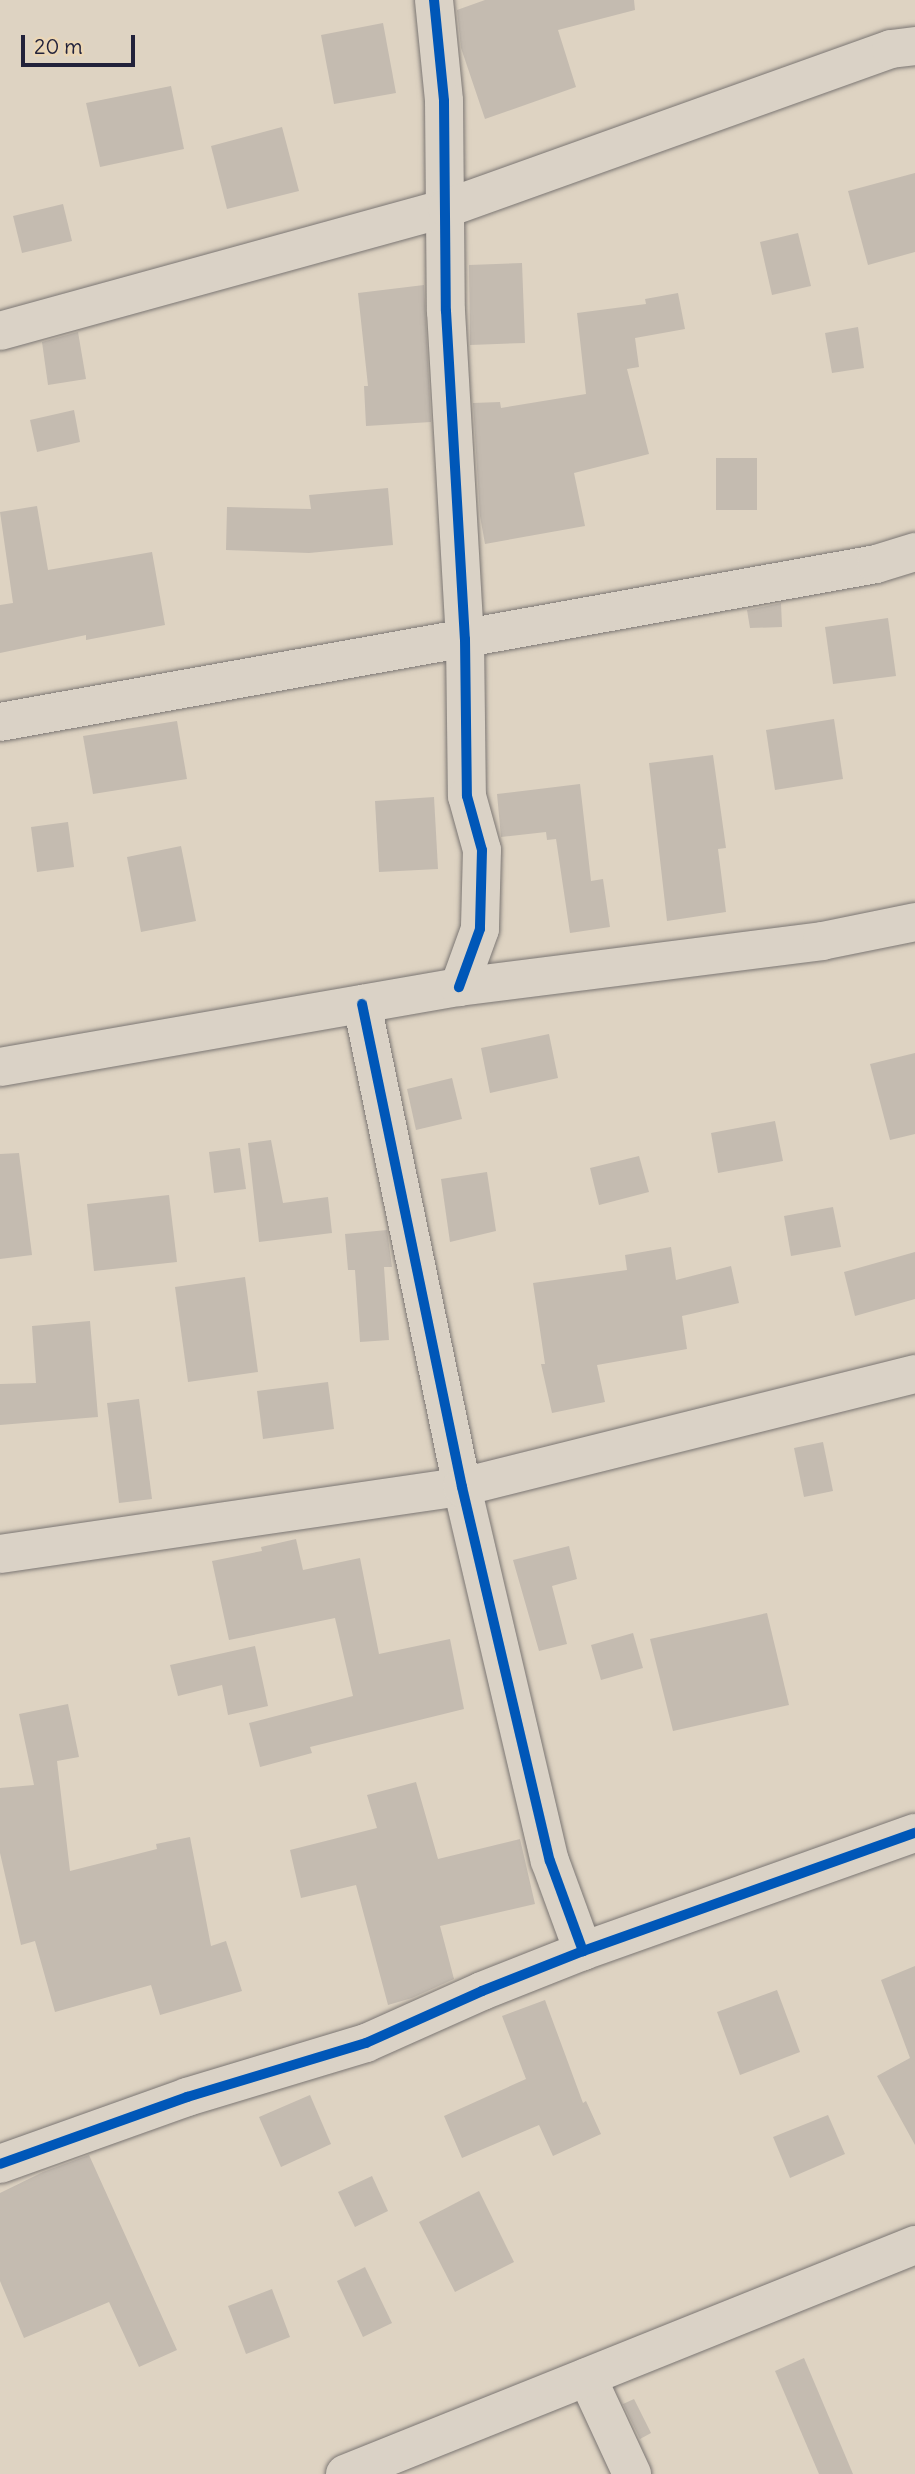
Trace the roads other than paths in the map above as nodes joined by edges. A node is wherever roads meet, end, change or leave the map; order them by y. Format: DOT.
graph roads {
  1 [pos="434,0"];
  2 [pos="915,46"];
  3 [pos="447,208"];
  4 [pos="0,331"];
  5 [pos="915,552"];
  6 [pos="465,639"];
  7 [pos="0,722"];
  8 [pos="915,922"];
  9 [pos="459,987"];
  10 [pos="362,1004"];
  11 [pos="0,1066"];
  12 [pos="915,1374"];
  13 [pos="462,1487"];
  14 [pos="0,1555"];
  15 [pos="915,1833"];
  16 [pos="583,1951"];
  17 [pos="0,2164"];
  18 [pos="915,2245"];
  19 [pos="587,2377"];
  20 [pos="345,2474"];
  21 [pos="632,2474"];
  1 -- 3 [label="street"];
  2 -- 3 [label="street"];
  3 -- 4 [label="street"];
  3 -- 6 [label="street"];
  5 -- 6 [label="street"];
  6 -- 7 [label="street"];
  6 -- 9 [label="street"];
  8 -- 9 [label="street"];
  9 -- 10 [label="street"];
  10 -- 11 [label="street"];
  10 -- 13 [label="street"];
  12 -- 13 [label="street"];
  13 -- 14 [label="street"];
  13 -- 16 [label="street"];
  15 -- 16 [label="street"];
  16 -- 17 [label="street"];
  18 -- 19 [label="street"];
  19 -- 20 [label="street"];
  19 -- 21 [label="street"];
}
